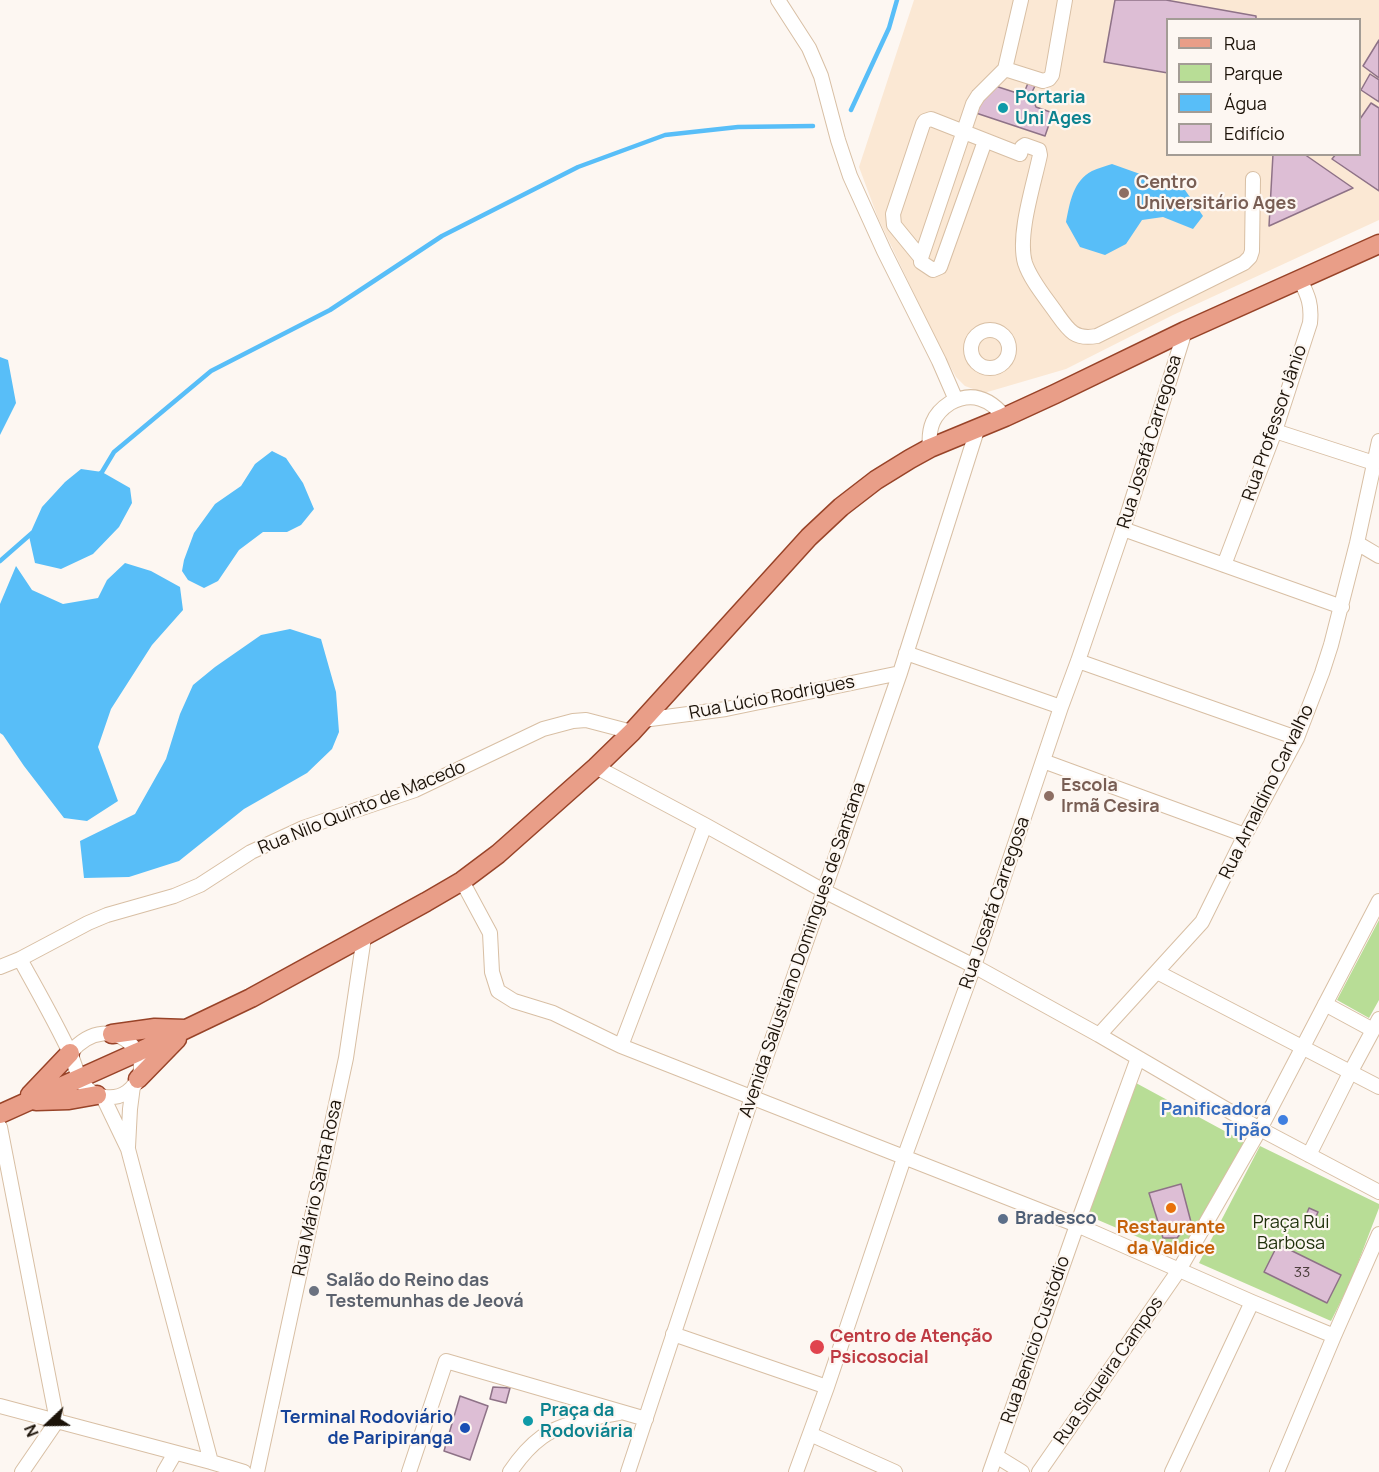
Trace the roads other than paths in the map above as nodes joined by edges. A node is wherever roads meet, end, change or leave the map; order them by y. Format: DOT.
graph roads {
  1 [pos="778,0"];
  2 [pos="1021,0"];
  3 [pos="1065,0"];
  4 [pos="1005,69"];
  5 [pos="964,132"];
  6 [pos="985,141"];
  7 [pos="1253,179"];
  8 [pos="1379,244"];
  9 [pos="921,258"];
  10 [pos="1300,279"];
  11 [pos="1185,331"];
  12 [pos="957,400"];
  13 [pos="1005,417"];
  14 [pos="978,427"];
  15 [pos="1275,431"];
  16 [pos="1379,441"];
  17 [pos="930,448"];
  18 [pos="1374,463"];
  19 [pos="1123,529"];
  20 [pos="1357,543"];
  21 [pos="1379,556"];
  22 [pos="1224,565"];
  23 [pos="1342,607"];
  24 [pos="906,653"];
  25 [pos="1078,661"];
  26 [pos="900,673"];
  27 [pos="1061,707"];
  28 [pos="638,726"];
  29 [pos="1297,738"];
  30 [pos="1043,761"];
  31 [pos="596,767"];
  32 [pos="705,825"];
  33 [pos="1245,835"];
  34 [pos="462,881"];
  35 [pos="824,891"];
  36 [pos="1379,901"];
  37 [pos="364,937"];
  38 [pos="20,959"];
  39 [pos="974,966"];
  40 [pos="0,967"];
  41 [pos="1157,972"];
  42 [pos="1325,1004"];
  43 [pos="1376,1025"];
  44 [pos="187,1029"];
  45 [pos="112,1034"];
  46 [pos="1100,1035"];
  47 [pos="621,1046"];
  48 [pos="1302,1047"];
  49 [pos="138,1052"];
  50 [pos="70,1053"];
  51 [pos="1138,1058"];
  52 [pos="1350,1073"];
  53 [pos="80,1078"];
  54 [pos="135,1082"];
  55 [pos="1379,1087"];
  56 [pos="100,1096"];
  57 [pos="752,1097"];
  58 [pos="26,1102"];
  59 [pos="0,1114"];
  60 [pos="0,1127"];
  61 [pos="1260,1130"];
  62 [pos="128,1149"];
  63 [pos="1310,1155"];
  64 [pos="904,1158"];
  65 [pos="1379,1191"];
  66 [pos="1077,1225"];
  67 [pos="1379,1234"];
  68 [pos="1179,1270"];
  69 [pos="1252,1302"];
  70 [pos="673,1334"];
  71 [pos="1334,1336"];
  72 [pos="827,1387"];
  73 [pos="0,1406"];
  74 [pos="621,1412"];
  75 [pos="646,1419"];
  76 [pos="57,1420"];
  77 [pos="810,1434"];
  78 [pos="175,1453"];
  79 [pos="996,1456"];
  80 [pos="211,1462"];
  81 [pos="22,1472"];
  82 [pos="164,1472"];
  83 [pos="244,1472"];
  84 [pos="257,1472"];
  85 [pos="409,1472"];
  86 [pos="510,1472"];
  87 [pos="628,1472"];
  88 [pos="796,1472"];
  89 [pos="895,1472"];
  90 [pos="990,1472"];
  91 [pos="1022,1472"];
  92 [pos="1039,1472"];
  93 [pos="1172,1472"];
  94 [pos="1277,1472"];
  1 -- 12 [label="street"];
  2 -- 4 [label="street"];
  3 -- 4 [label="street"];
  4 -- 5 [label="street"];
  5 -- 6 [label="street"];
  5 -- 9 [label="street"];
  5 -- 9 [label="street"];
  6 -- 7 [label="street"];
  6 -- 9 [label="street"];
  8 -- 10 [label="main road"];
  10 -- 11 [label="main road"];
  10 -- 15 [label="street, Rua Professor Jânio"];
  11 -- 13 [label="main road"];
  11 -- 19 [label="street, Rua Josafá Carregosa"];
  12 -- 13 [label="street"];
  12 -- 17 [label="street"];
  13 -- 14 [label="main road"];
  14 -- 17 [label="main road"];
  14 -- 24 [label="street, Avenida Salustiano Domingues de Santana"];
  15 -- 18 [label="street"];
  15 -- 22 [label="street, Rua Professor Jânio"];
  16 -- 18 [label="street, Rua Arnaldino Carvalho"];
  17 -- 28 [label="main road"];
  18 -- 20 [label="street, Rua Arnaldino Carvalho"];
  19 -- 22 [label="street"];
  19 -- 25 [label="street, Rua Josafá Carregosa"];
  20 -- 21 [label="street"];
  20 -- 23 [label="street, Rua Arnaldino Carvalho"];
  22 -- 23 [label="street"];
  23 -- 29 [label="street, Rua Arnaldino Carvalho"];
  24 -- 26 [label="street, Avenida Salustiano Domingues de Santana"];
  24 -- 27 [label="street"];
  25 -- 27 [label="street, Rua Josafá Carregosa"];
  25 -- 29 [label="street"];
  26 -- 28 [label="street, Rua Lúcio Rodrigues"];
  26 -- 35 [label="street, Avenida Salustiano Domingues de Santana"];
  27 -- 30 [label="street, Rua Josafá Carregosa"];
  28 -- 31 [label="main road"];
  28 -- 38 [label="street, Rua Nilo Quinto de Macedo"];
  29 -- 33 [label="street, Rua Arnaldino Carvalho"];
  30 -- 33 [label="street"];
  30 -- 39 [label="street, Rua Josafá Carregosa"];
  31 -- 32 [label="street"];
  31 -- 34 [label="main road"];
  32 -- 35 [label="street"];
  32 -- 47 [label="street"];
  33 -- 41 [label="street, Rua Arnaldino Carvalho"];
  34 -- 37 [label="main road"];
  34 -- 47 [label="street"];
  35 -- 39 [label="street"];
  35 -- 57 [label="street, Avenida Salustiano Domingues de Santana"];
  36 -- 42 [label="street, Rua Siqueira Campos"];
  37 -- 44 [label="main road"];
  37 -- 84 [label="street, Rua Mário Santa Rosa"];
  38 -- 40 [label="street, Rua Nilo Quinto de Macedo"];
  38 -- 50 [label="street"];
  39 -- 46 [label="street"];
  39 -- 64 [label="street, Rua Josafá Carregosa"];
  41 -- 46 [label="street, Rua Arnaldino Carvalho"];
  41 -- 48 [label="street"];
  42 -- 43 [label="street"];
  42 -- 48 [label="street, Rua Siqueira Campos"];
  43 -- 52 [label="street"];
  44 -- 45 [label="main road"];
  44 -- 49 [label="main road"];
  44 -- 54 [label="main road"];
  45 -- 49 [label="street"];
  45 -- 50 [label="street"];
  46 -- 51 [label="street"];
  47 -- 57 [label="street"];
  48 -- 52 [label="street"];
  48 -- 61 [label="street, Rua Siqueira Campos"];
  49 -- 53 [label="main road"];
  49 -- 54 [label="street"];
  50 -- 53 [label="street"];
  50 -- 58 [label="main road"];
  51 -- 61 [label="street"];
  51 -- 66 [label="street, Rua Benício Custódio"];
  52 -- 55 [label="street"];
  52 -- 63 [label="street"];
  53 -- 56 [label="street"];
  53 -- 58 [label="main road"];
  54 -- 56 [label="street"];
  54 -- 62 [label="street"];
  56 -- 58 [label="main road"];
  56 -- 62 [label="street"];
  57 -- 64 [label="street"];
  57 -- 70 [label="street, Avenida Salustiano Domingues de Santana"];
  58 -- 59 [label="main road"];
  60 -- 76 [label="street"];
  61 -- 63 [label="street"];
  61 -- 68 [label="street, Rua Siqueira Campos"];
  62 -- 80 [label="street"];
  63 -- 65 [label="street"];
  64 -- 66 [label="street"];
  64 -- 72 [label="street, Rua Josafá Carregosa"];
  66 -- 68 [label="street"];
  66 -- 79 [label="street, Rua Benício Custódio"];
  67 -- 71 [label="street"];
  68 -- 69 [label="street"];
  68 -- 92 [label="street, Rua Siqueira Campos"];
  69 -- 71 [label="street"];
  69 -- 93 [label="street"];
  70 -- 72 [label="street"];
  70 -- 75 [label="street, Avenida Salustiano Domingues de Santana"];
  71 -- 94 [label="street"];
  72 -- 77 [label="street, Rua Josafá Carregosa"];
  73 -- 76 [label="street"];
  74 -- 75 [label="street"];
  74 -- 85 [label="street"];
  74 -- 86 [label="street"];
  75 -- 87 [label="street, Avenida Salustiano Domingues de Santana"];
  76 -- 78 [label="street"];
  76 -- 81 [label="street"];
  77 -- 88 [label="street, Rua Josafá Carregosa"];
  77 -- 89 [label="street"];
  78 -- 80 [label="street"];
  78 -- 82 [label="street"];
  79 -- 90 [label="street, Rua Benício Custódio"];
  79 -- 91 [label="street"];
  80 -- 83 [label="street"];
}
